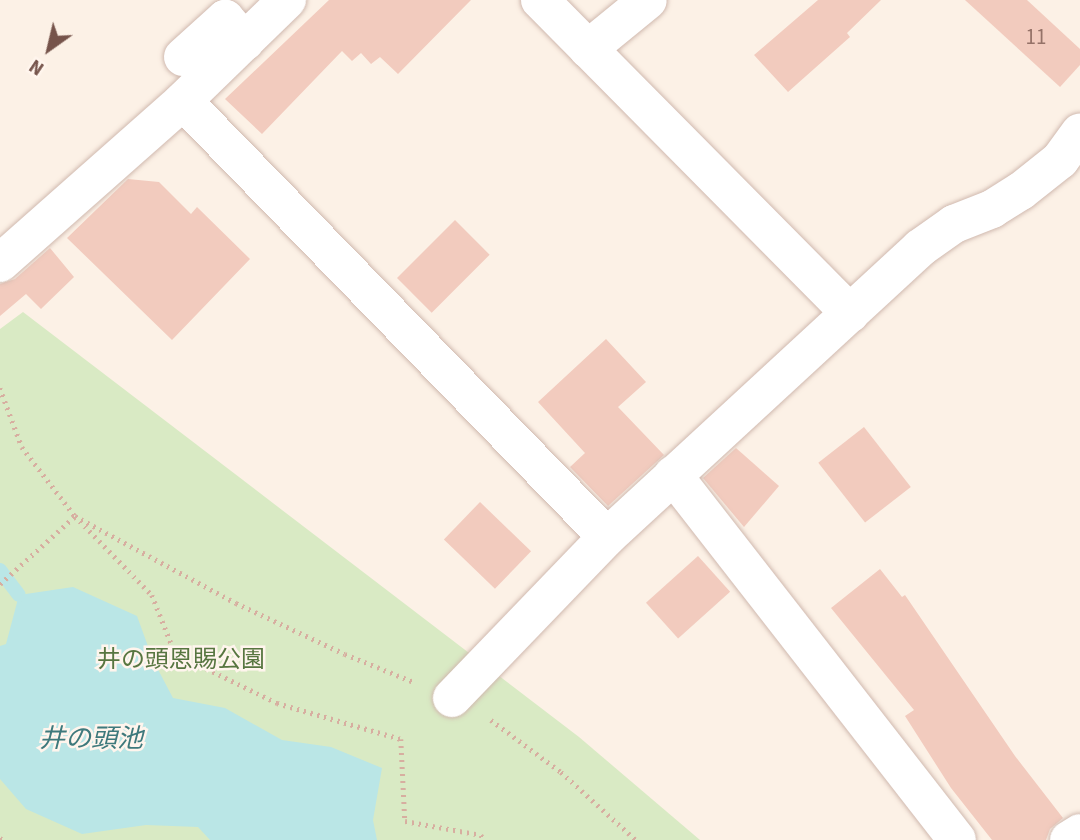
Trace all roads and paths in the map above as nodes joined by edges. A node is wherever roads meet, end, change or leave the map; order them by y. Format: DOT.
graph roads {
  1 [pos="287,0"];
  2 [pos="540,0"];
  3 [pos="648,0"];
  4 [pos="245,41"];
  5 [pos="588,49"];
  6 [pos="183,57"];
  7 [pos="183,101"];
  8 [pos="1080,132"];
  9 [pos="0,262"];
  10 [pos="850,313"];
  11 [pos="0,388"];
  12 [pos="673,475"];
  13 [pos="75,516"];
  14 [pos="607,537"];
  15 [pos="0,584"];
  16 [pos="452,698"];
  17 [pos="1080,833"];
  18 [pos="484,840"];
  19 [pos="636,840"];
  20 [pos="957,840"];
  21 [pos="1069,840"];
  1 -- 4 [label="street"];
  2 -- 5 [label="street"];
  3 -- 5 [label="street"];
  4 -- 6 [label="street"];
  4 -- 7 [label="street"];
  5 -- 10 [label="street"];
  7 -- 9 [label="street"];
  7 -- 14 [label="street"];
  8 -- 10 [label="street"];
  10 -- 12 [label="street"];
  11 -- 13 [label="path"];
  12 -- 14 [label="street"];
  12 -- 20 [label="street"];
  13 -- 15 [label="path"];
  13 -- 16 [label="path"];
  13 -- 18 [label="path"];
  14 -- 16 [label="street"];
  16 -- 19 [label="path"];
  17 -- 21 [label="street"];
}
